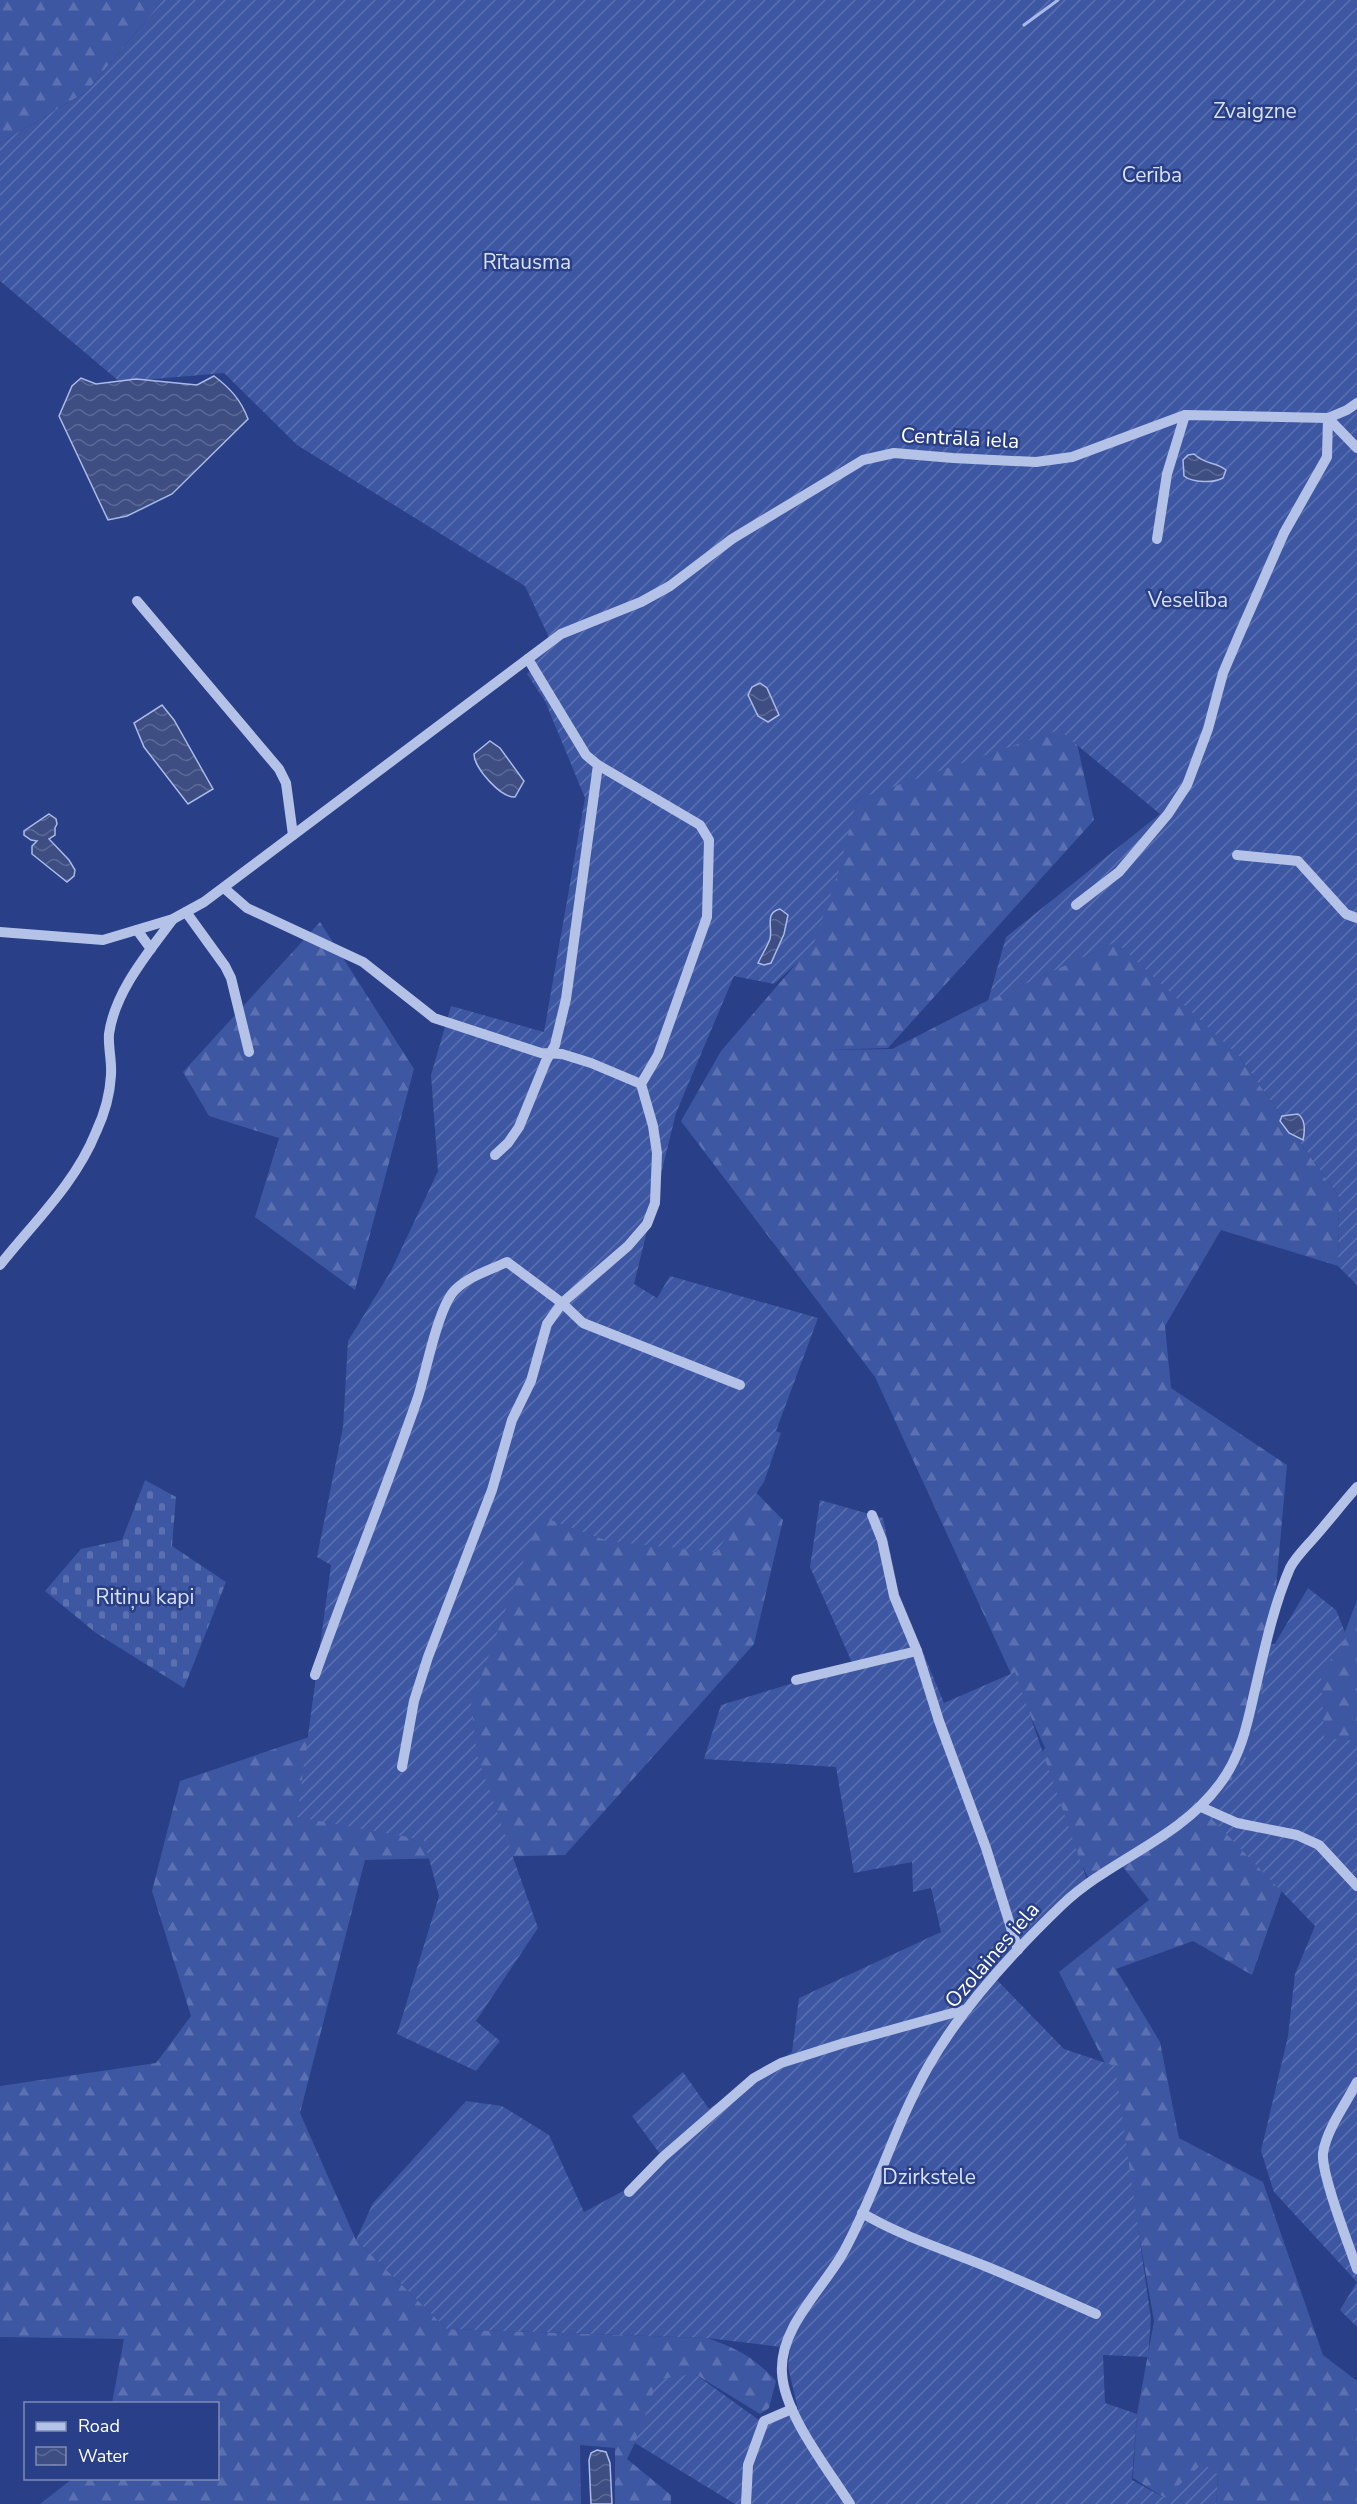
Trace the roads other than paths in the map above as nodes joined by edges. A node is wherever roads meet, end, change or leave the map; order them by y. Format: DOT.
graph roads {
  1 [pos="1357,403"];
  2 [pos="1185,415"];
  3 [pos="1328,418"];
  4 [pos="1357,448"];
  5 [pos="1157,539"];
  6 [pos="137,602"];
  7 [pos="528,659"];
  8 [pos="598,765"];
  9 [pos="292,835"];
  10 [pos="1237,855"];
  11 [pos="224,888"];
  12 [pos="1076,905"];
  13 [pos="186,912"];
  14 [pos="1357,918"];
  15 [pos="174,919"];
  16 [pos="1,930"];
  17 [pos="137,930"];
  18 [pos="151,949"];
  19 [pos="249,1052"];
  20 [pos="550,1053"];
  21 [pos="641,1084"];
  22 [pos="495,1155"];
  23 [pos="0,1265"];
  24 [pos="562,1303"];
  25 [pos="740,1385"];
  26 [pos="1357,1487"];
  27 [pos="872,1515"];
  28 [pos="917,1651"];
  29 [pos="315,1675"];
  30 [pos="796,1680"];
  31 [pos="402,1767"];
  32 [pos="1201,1807"];
  33 [pos="1357,1886"];
  34 [pos="1018,1950"];
  35 [pos="968,2009"];
  36 [pos="1357,2082"];
  37 [pos="629,2192"];
  38 [pos="862,2213"];
  39 [pos="1357,2269"];
  40 [pos="1096,2314"];
  41 [pos="792,2409"];
  42 [pos="746,2504"];
  43 [pos="850,2504"];
  1 -- 3 [label="street, Centrālā iela"];
  2 -- 3 [label="street, Centrālā iela"];
  2 -- 5 [label="street"];
  2 -- 7 [label="street, Centrālā iela"];
  3 -- 4 [label="street"];
  3 -- 12 [label="street"];
  6 -- 9 [label="street"];
  7 -- 8 [label="street"];
  7 -- 9 [label="street, Centrālā iela"];
  8 -- 20 [label="street"];
  8 -- 21 [label="street"];
  9 -- 11 [label="street, Centrālā iela"];
  10 -- 14 [label="street"];
  11 -- 13 [label="street, Centrālā iela"];
  11 -- 20 [label="street"];
  13 -- 15 [label="street, Centrālā iela"];
  13 -- 19 [label="street"];
  15 -- 17 [label="street"];
  15 -- 18 [label="street"];
  16 -- 17 [label="street"];
  17 -- 18 [label="street"];
  18 -- 23 [label="street"];
  20 -- 21 [label="street"];
  20 -- 22 [label="street"];
  21 -- 24 [label="street"];
  24 -- 25 [label="street"];
  24 -- 29 [label="street"];
  24 -- 31 [label="street"];
  26 -- 32 [label="street, Ozolaines iela"];
  27 -- 28 [label="street"];
  28 -- 30 [label="street"];
  28 -- 34 [label="street"];
  32 -- 33 [label="street"];
  32 -- 34 [label="street, Ozolaines iela"];
  34 -- 35 [label="street, Ozolaines iela"];
  35 -- 37 [label="street"];
  35 -- 38 [label="street, Ozolaines iela"];
  36 -- 39 [label="street"];
  38 -- 40 [label="street"];
  38 -- 41 [label="street, Ozolaines iela"];
  41 -- 42 [label="street"];
  41 -- 43 [label="street, Ozolaines iela"];
}
